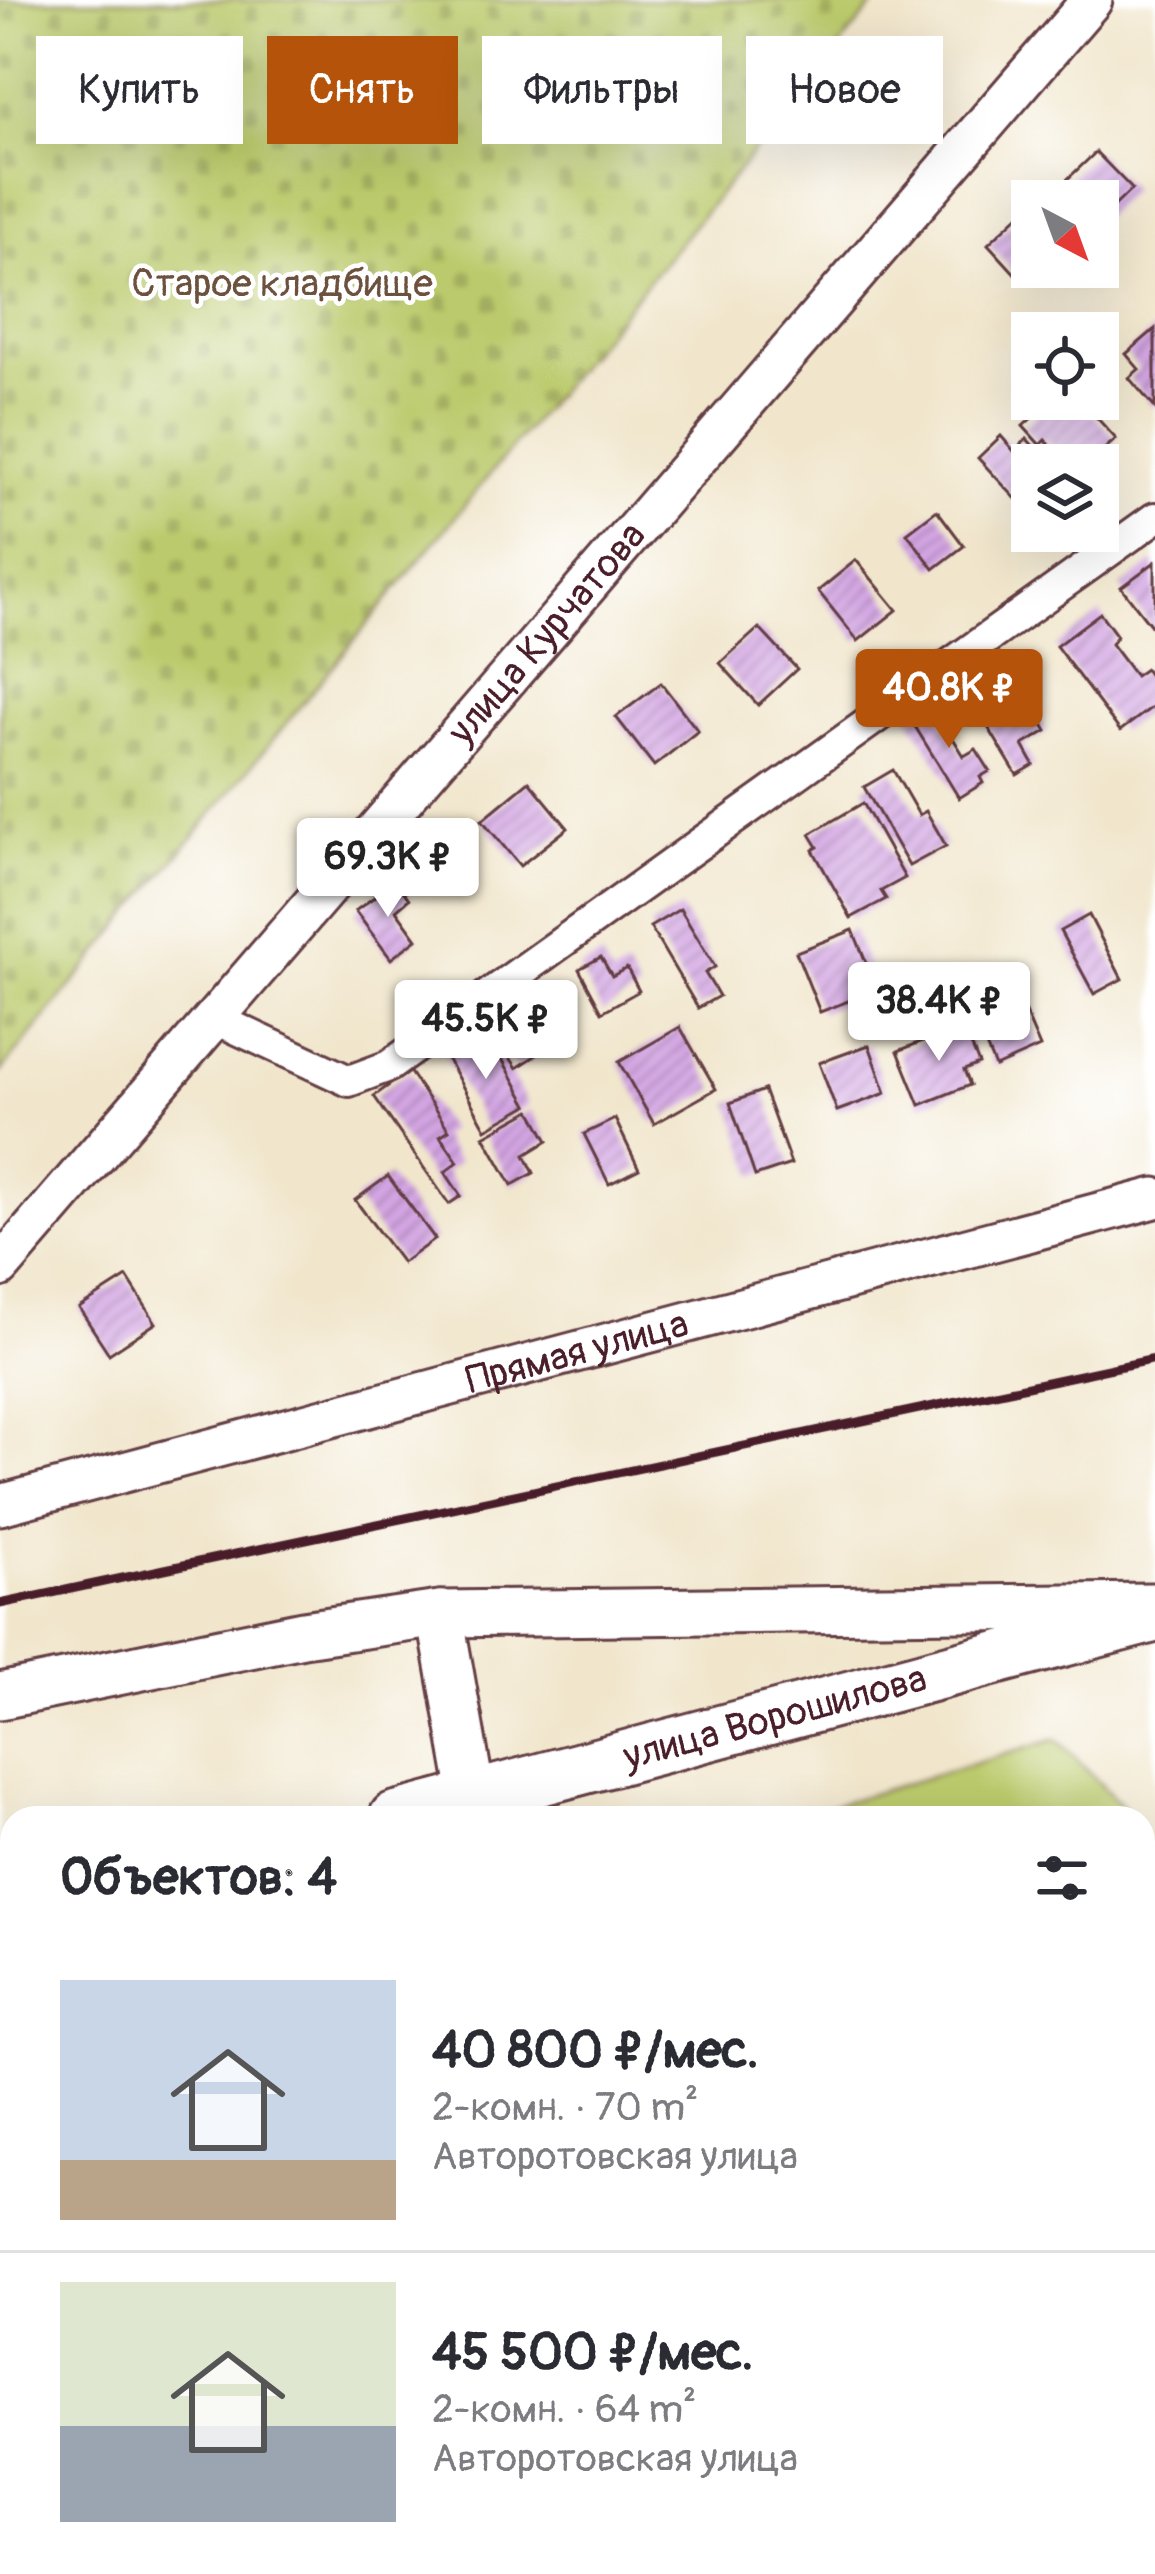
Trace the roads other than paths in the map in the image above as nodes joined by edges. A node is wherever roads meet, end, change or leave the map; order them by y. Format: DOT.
graph roads {
  1 [pos="1092,0"];
  2 [pos="1155,518"];
  3 [pos="214,1018"];
  4 [pos="1155,1198"];
  5 [pos="0,1267"];
  6 [pos="0,1505"];
  7 [pos="1155,1606"];
  8 [pos="440,1614"];
  9 [pos="1155,1616"];
  10 [pos="0,1696"];
  11 [pos="472,1795"];
  12 [pos="435,1806"];
  1 -- 3 [label="street, улица Курчатова"];
  2 -- 3 [label="street"];
  3 -- 5 [label="street, улица Курчатова"];
  4 -- 6 [label="street, Прямая улица"];
  7 -- 8 [label="main road"];
  8 -- 10 [label="main road"];
  8 -- 11 [label="main road"];
  9 -- 11 [label="main road, улица Ворошилова"];
  11 -- 12 [label="main road, улица Ворошилова"];
}
